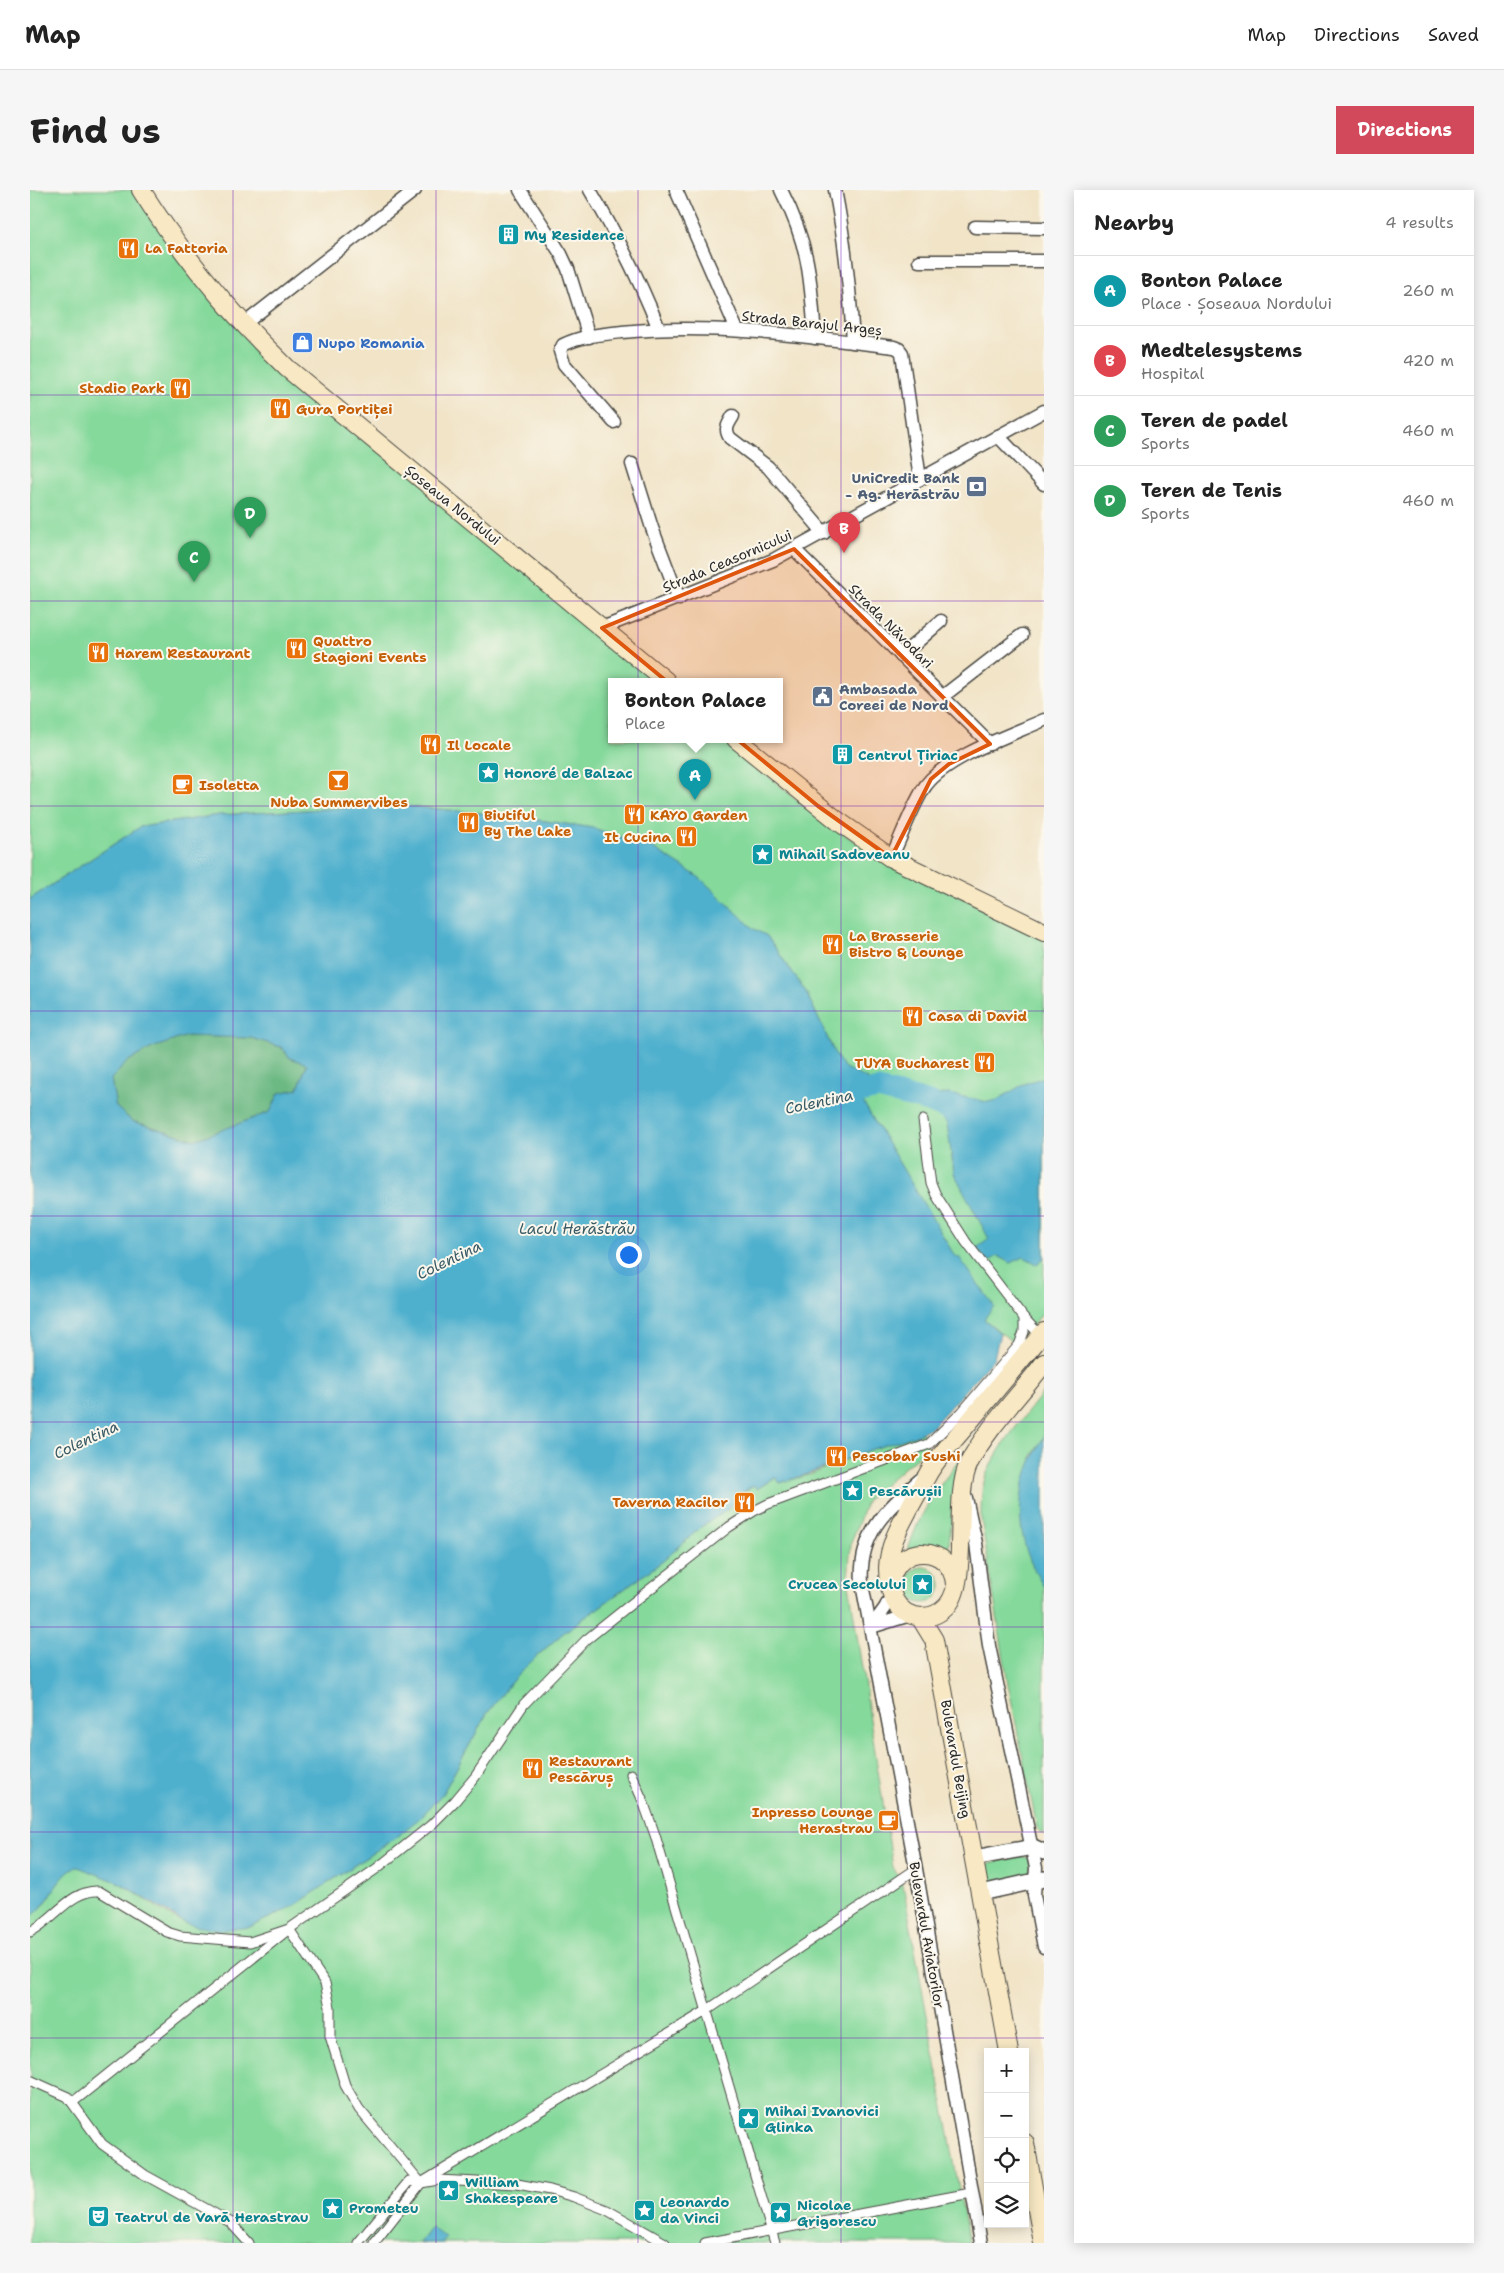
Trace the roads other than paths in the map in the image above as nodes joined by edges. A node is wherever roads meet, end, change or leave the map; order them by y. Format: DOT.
graph roads {
  1 [pos="141,190"];
  2 [pos="415,190"];
  3 [pos="520,190"];
  4 [pos="590,190"];
  5 [pos="676,190"];
  6 [pos="781,190"];
  7 [pos="835,190"];
  8 [pos="975,227"];
  9 [pos="1044,228"];
  10 [pos="919,261"];
  11 [pos="1044,261"];
  12 [pos="244,324"];
  13 [pos="659,329"];
  14 [pos="737,330"];
  15 [pos="589,337"];
  16 [pos="815,338"];
  17 [pos="853,342"];
  18 [pos="1044,411"];
  19 [pos="733,416"];
  20 [pos="614,422"];
  21 [pos="998,436"];
  22 [pos="632,464"];
  23 [pos="920,480"];
  24 [pos="1044,484"];
  25 [pos="824,533"];
  26 [pos="794,549"];
  27 [pos="679,599"];
  28 [pos="942,621"];
  29 [pos="602,628"];
  30 [pos="1022,635"];
  31 [pos="901,656"];
  32 [pos="662,678"];
  33 [pos="942,697"];
  34 [pos="1044,720"];
  35 [pos="741,743"];
  36 [pos="990,744"];
  37 [pos="891,858"];
  38 [pos="1044,932"];
  39 [pos="923,1120"];
  40 [pos="1024,1318"];
  41 [pos="1042,1334"];
  42 [pos="1044,1363"];
  43 [pos="930,1472"];
  44 [pos="963,1485"];
  45 [pos="955,1587"];
  46 [pos="891,1589"];
  47 [pos="940,1612"];
  48 [pos="915,1616"];
  49 [pos="871,1627"];
  50 [pos="934,1640"];
  51 [pos="631,1774"];
  52 [pos="1038,1850"];
  53 [pos="974,1858"];
  54 [pos="916,1870"];
  55 [pos="1040,1880"];
  56 [pos="980,1885"];
  57 [pos="289,1929"];
  58 [pos="30,1932"];
  59 [pos="1044,1947"];
  60 [pos="706,2011"];
  61 [pos="1008,2048"];
  62 [pos="30,2080"];
  63 [pos="73,2102"];
  64 [pos="1029,2165"];
  65 [pos="422,2183"];
  66 [pos="971,2193"];
  67 [pos="772,2232"];
  68 [pos="249,2243"];
  69 [pos="358,2243"];
  70 [pos="374,2243"];
  71 [pos="664,2243"];
  72 [pos="705,2243"];
  73 [pos="775,2243"];
  74 [pos="981,2243"];
  75 [pos="1043,2243"];
  1 -- 12 [label="main road, Șoseaua Nordului"];
  2 -- 12 [label="street"];
  3 -- 15 [label="street"];
  4 -- 13 [label="street"];
  5 -- 14 [label="street"];
  6 -- 16 [label="street"];
  7 -- 17 [label="street"];
  8 -- 9 [label="street"];
  10 -- 11 [label="street"];
  12 -- 29 [label="main road, Șoseaua Nordului"];
  13 -- 14 [label="street, Strada Barajul Argeș"];
  13 -- 15 [label="street, Strada Barajul Argeș"];
  14 -- 16 [label="street, Strada Barajul Argeș"];
  15 -- 20 [label="street, Strada Barajul Argeș"];
  16 -- 17 [label="street, Strada Barajul Argeș"];
  17 -- 23 [label="street, Strada Barajul Argeș"];
  18 -- 21 [label="street, Strada Ceasornicului"];
  19 -- 25 [label="street"];
  21 -- 23 [label="street, Strada Ceasornicului"];
  21 -- 24 [label="street"];
  22 -- 27 [label="street"];
  23 -- 25 [label="street, Strada Ceasornicului"];
  25 -- 26 [label="street, Strada Ceasornicului"];
  26 -- 27 [label="street, Strada Ceasornicului"];
  26 -- 31 [label="street, Strada Năvodari"];
  27 -- 29 [label="street, Strada Ceasornicului"];
  28 -- 31 [label="street"];
  29 -- 32 [label="main road, Șoseaua Nordului"];
  30 -- 33 [label="street"];
  31 -- 33 [label="street, Strada Năvodari"];
  33 -- 36 [label="street, Strada Năvodari"];
  34 -- 36 [label="street"];
  35 -- 37 [label="main road"];
  36 -- 37 [label="street"];
  37 -- 38 [label="main road"];
  39 -- 40 [label="street"];
  40 -- 41 [label="street"];
  40 -- 57 [label="street"];
  41 -- 43 [label="main road"];
  42 -- 44 [label="main road, Bulevardul Beijing"];
  43 -- 46 [label="main road"];
  43 -- 49 [label="street, Bulevardul Aviatorilor"];
  44 -- 45 [label="main road, Bulevardul Beijing"];
  44 -- 52 [label="street"];
  45 -- 46 [label="main road"];
  45 -- 47 [label="main road, Bulevardul Beijing"];
  46 -- 48 [label="main road, Bulevardul Beijing"];
  46 -- 49 [label="street"];
  47 -- 48 [label="main road"];
  47 -- 50 [label="main road, Bulevardul Beijing"];
  48 -- 49 [label="street"];
  48 -- 50 [label="main road, Bulevardul Beijing"];
  49 -- 54 [label="street, Bulevardul Aviatorilor"];
  50 -- 53 [label="main road, Bulevardul Beijing"];
  51 -- 60 [label="street"];
  52 -- 53 [label="street"];
  52 -- 55 [label="street"];
  53 -- 56 [label="main road, Bulevardul Beijing"];
  54 -- 60 [label="street"];
  54 -- 66 [label="street, Bulevardul Aviatorilor"];
  55 -- 56 [label="street"];
  55 -- 59 [label="street"];
  56 -- 61 [label="main road"];
  57 -- 58 [label="street"];
  57 -- 63 [label="street"];
  57 -- 65 [label="street"];
  60 -- 65 [label="street"];
  60 -- 67 [label="street"];
  62 -- 63 [label="street"];
  63 -- 68 [label="street"];
  64 -- 75 [label="main road"];
  65 -- 69 [label="street"];
  65 -- 70 [label="street"];
  65 -- 71 [label="street"];
  66 -- 67 [label="street"];
  66 -- 74 [label="street, Bulevardul Aviatorilor"];
  67 -- 72 [label="street"];
  67 -- 73 [label="street"];
}
